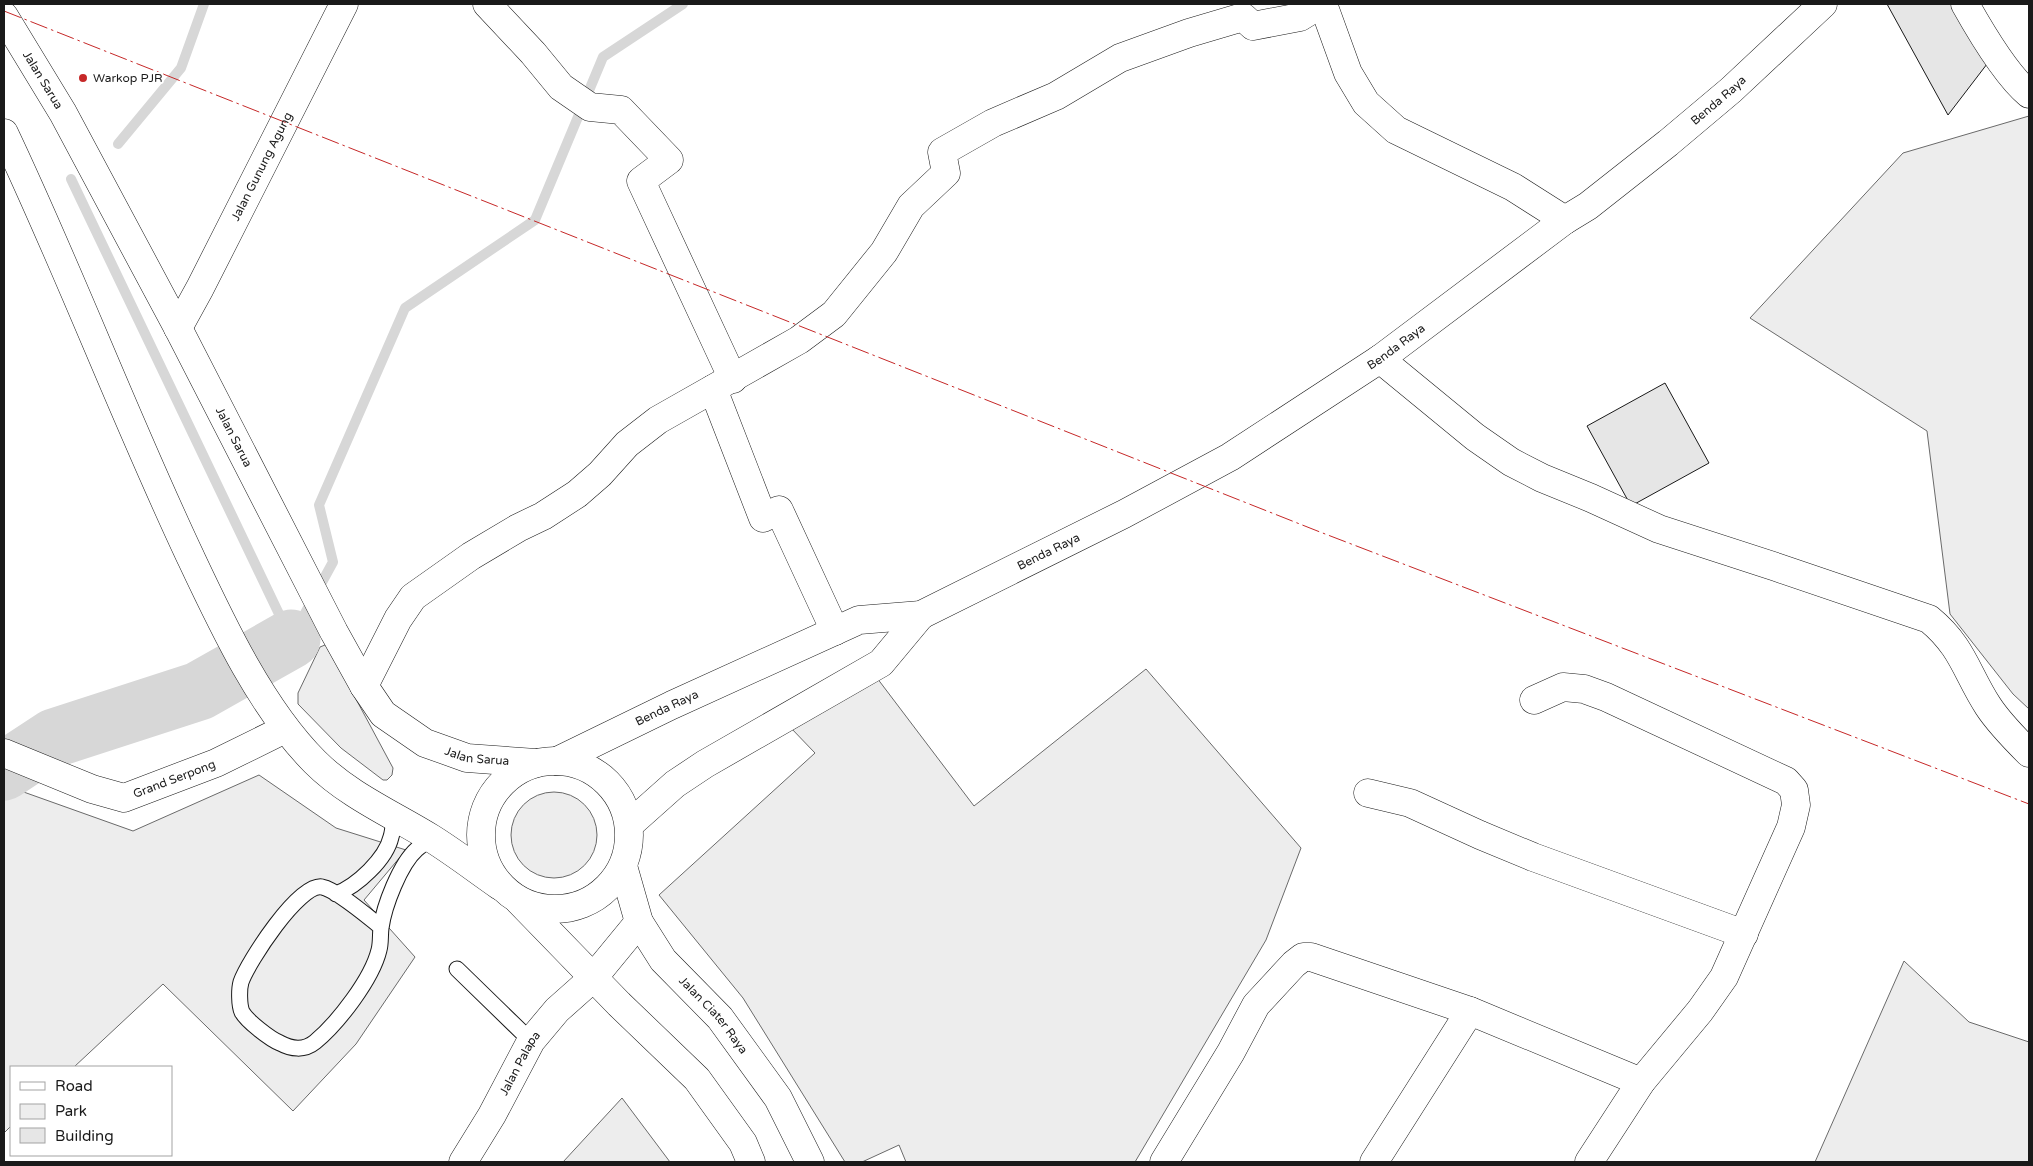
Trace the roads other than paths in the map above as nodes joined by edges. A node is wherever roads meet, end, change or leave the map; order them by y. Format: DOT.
graph roads {
  1 [pos="344,4"];
  2 [pos="487,4"];
  3 [pos="1322,4"];
  4 [pos="1822,4"];
  5 [pos="1965,4"];
  6 [pos="4,16"];
  7 [pos="2029,94"];
  8 [pos="4,135"];
  9 [pos="1565,220"];
  10 [pos="178,328"];
  11 [pos="1380,359"];
  12 [pos="723,384"];
  13 [pos="921,615"];
  14 [pos="835,631"];
  15 [pos="364,686"];
  16 [pos="1534,700"];
  17 [pos="279,720"];
  18 [pos="2029,753"];
  19 [pos="4,754"];
  20 [pos="546,762"];
  21 [pos="1368,793"];
  22 [pos="394,817"];
  23 [pos="629,825"];
  24 [pos="432,839"];
  25 [pos="623,866"];
  26 [pos="336,894"];
  27 [pos="510,894"];
  28 [pos="639,922"];
  29 [pos="381,927"];
  30 [pos="1744,934"];
  31 [pos="457,969"];
  32 [pos="593,978"];
  33 [pos="1470,1012"];
  34 [pos="531,1041"];
  35 [pos="1641,1082"];
  36 [pos="463,1162"];
  37 [pos="751,1162"];
  38 [pos="810,1162"];
  39 [pos="1164,1162"];
  40 [pos="1374,1162"];
  41 [pos="1589,1162"];
  1 -- 10 [label="street, Jalan Gunung Agung"];
  2 -- 12 [label="street"];
  3 -- 9 [label="street"];
  3 -- 12 [label="street"];
  4 -- 9 [label="street, Benda Raya"];
  5 -- 7 [label="street"];
  6 -- 10 [label="street, Jalan Sarua"];
  8 -- 17 [label="street"];
  9 -- 11 [label="street, Benda Raya"];
  10 -- 15 [label="street, Jalan Sarua"];
  11 -- 13 [label="street, Benda Raya"];
  11 -- 18 [label="street"];
  12 -- 14 [label="street"];
  12 -- 15 [label="street"];
  13 -- 14 [label="street, Benda Raya"];
  13 -- 23 [label="street, Benda Raya"];
  14 -- 20 [label="street, Benda Raya"];
  15 -- 20 [label="street, Jalan Sarua"];
  16 -- 30 [label="street"];
  17 -- 19 [label="street, Grand Serpong"];
  17 -- 22 [label="street"];
  20 -- 23 [label="street"];
  20 -- 27 [label="street"];
  21 -- 30 [label="street"];
  22 -- 24 [label="street"];
  22 -- 26 [label="lane"];
  23 -- 25 [label="street"];
  24 -- 27 [label="street"];
  24 -- 29 [label="lane"];
  25 -- 27 [label="street"];
  25 -- 28 [label="street, Jalan Ciater Raya"];
  26 -- 29 [label="lane"];
  26 -- 29 [label="lane"];
  27 -- 32 [label="street"];
  28 -- 32 [label="street, Jalan Palapa"];
  28 -- 38 [label="street, Jalan Ciater Raya"];
  30 -- 35 [label="street"];
  31 -- 34 [label="lane"];
  32 -- 34 [label="street, Jalan Palapa"];
  32 -- 37 [label="street"];
  33 -- 35 [label="street"];
  33 -- 39 [label="street"];
  33 -- 40 [label="street"];
  34 -- 36 [label="street, Jalan Palapa"];
  35 -- 41 [label="street"];
}
